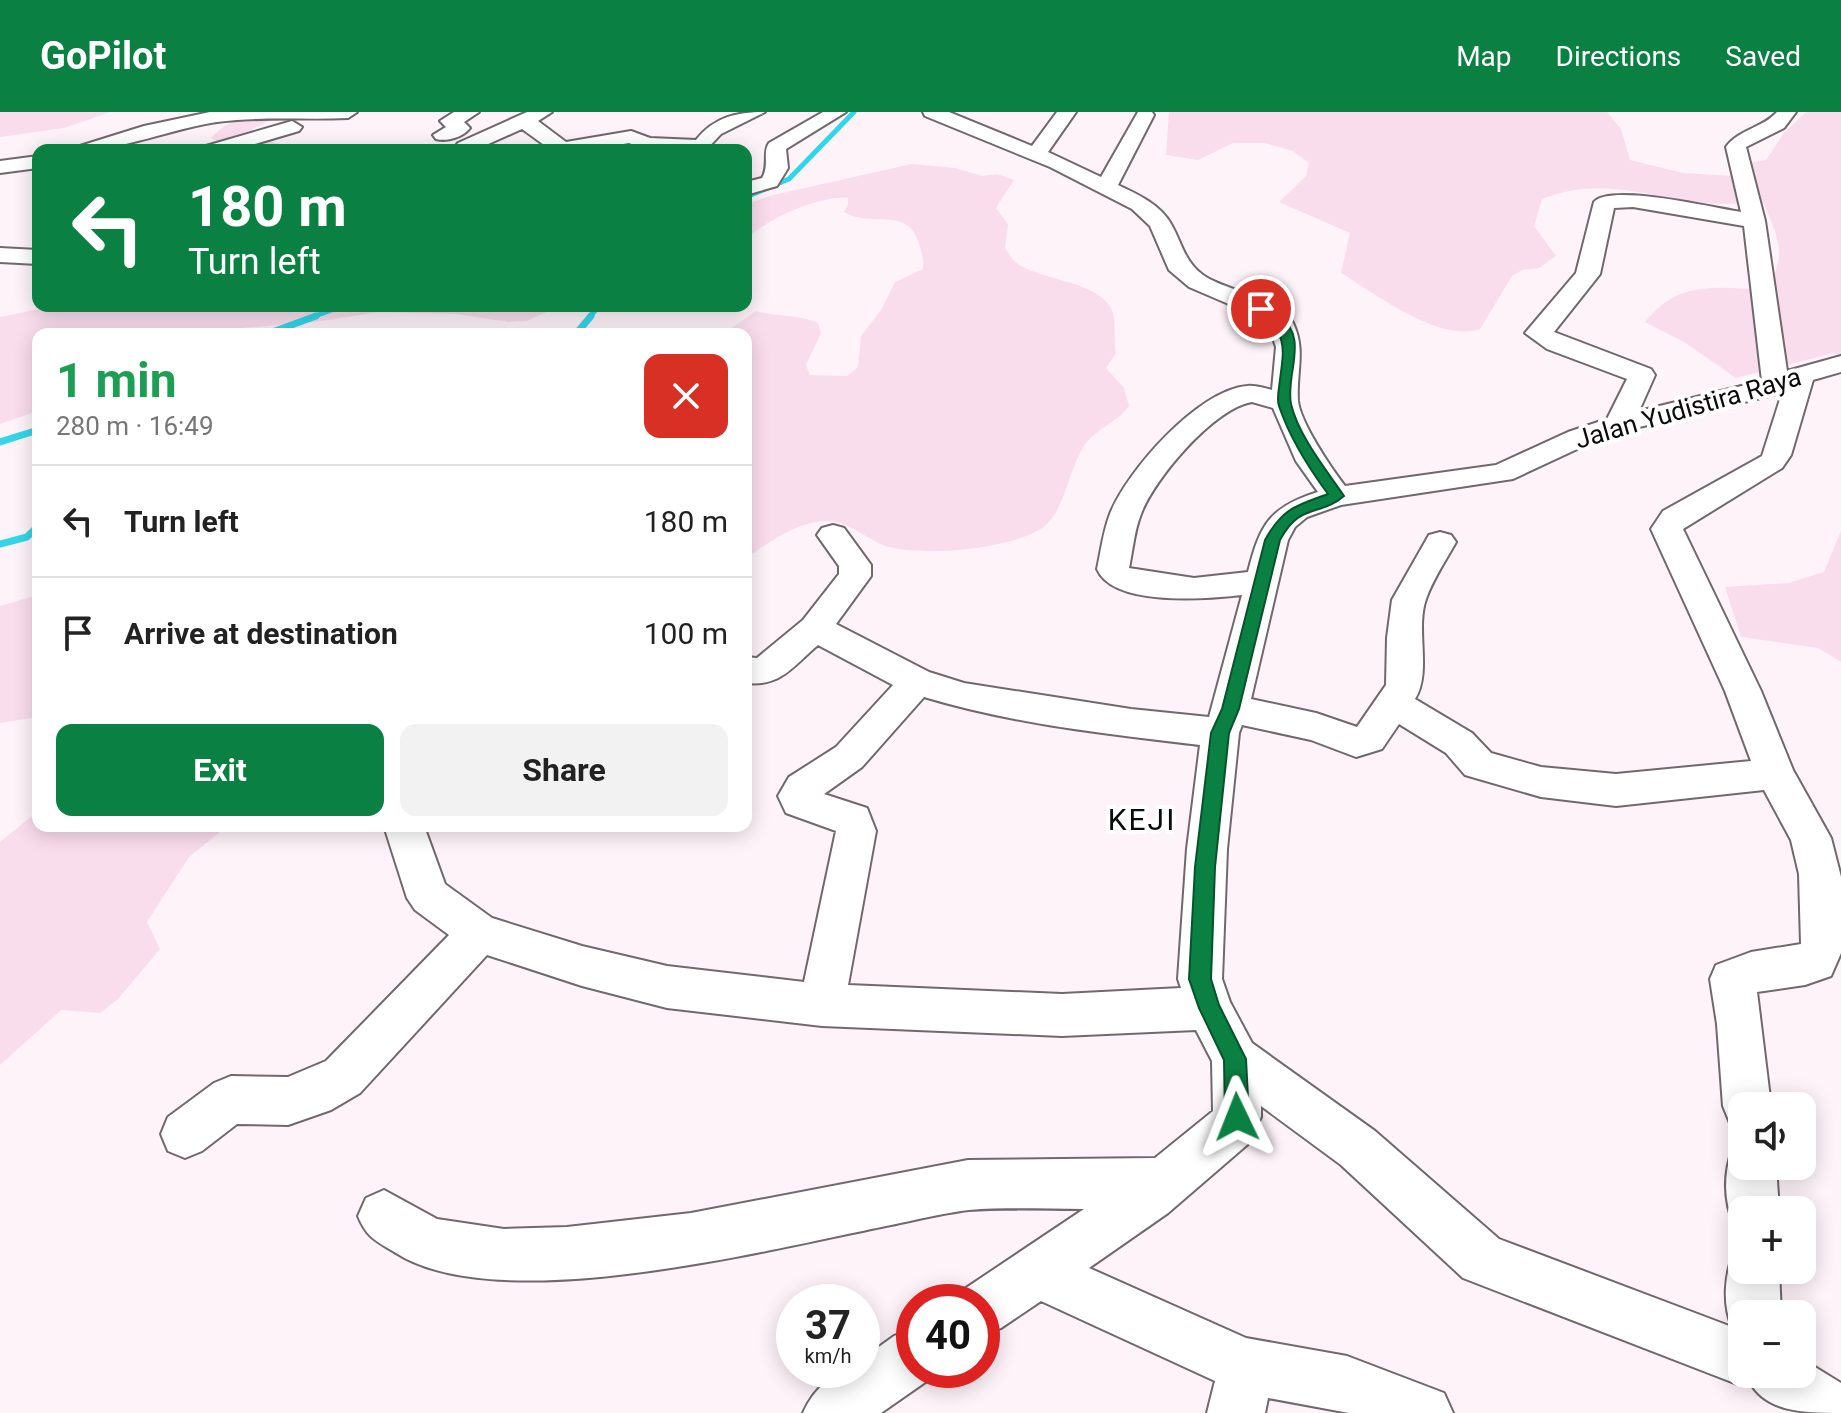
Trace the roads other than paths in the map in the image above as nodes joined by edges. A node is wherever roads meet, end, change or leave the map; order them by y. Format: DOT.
graph roads {
  1 [pos="347,112"];
  2 [pos="470,112"];
  3 [pos="543,112"];
  4 [pos="756,112"];
  5 [pos="837,112"];
  6 [pos="932,112"];
  7 [pos="1067,112"];
  8 [pos="1787,112"];
  9 [pos="230,114"];
  10 [pos="1145,115"];
  11 [pos="524,122"];
  12 [pos="443,135"];
  13 [pos="107,144"];
  14 [pos="234,144"];
  15 [pos="472,144"];
  16 [pos="556,144"];
  17 [pos="591,144"];
  18 [pos="646,144"];
  19 [pos="703,144"];
  20 [pos="1036,154"];
  21 [pos="32,163"];
  22 [pos="0,167"];
  23 [pos="752,187"];
  24 [pos="1106,187"];
  25 [pos="1754,221"];
  26 [pos="0,255"];
  27 [pos="32,255"];
  28 [pos="1841,364"];
  29 [pos="1788,380"];
  30 [pos="1284,403"];
  31 [pos="1618,425"];
  32 [pos="1337,496"];
  33 [pos="833,535"];
  34 [pos="1440,542"];
  35 [pos="1260,582"];
  36 [pos="815,628"];
  37 [pos="752,671"];
  38 [pos="917,682"];
  39 [pos="1395,704"];
  40 [pos="1225,721"];
  41 [pos="1775,774"];
  42 [pos="406,832"];
  43 [pos="479,933"];
  44 [pos="822,1005"];
  45 [pos="1209,1008"];
  46 [pos="1235,1059"];
  47 [pos="1746,1092"];
  48 [pos="185,1134"];
  49 [pos="1165,1183"];
  50 [pos="384,1216"];
  51 [pos="1037,1271"];
  52 [pos="1000,1297"];
  53 [pos="1728,1353"];
  54 [pos="896,1369"];
  55 [pos="1797,1388"];
  56 [pos="1241,1389"];
  57 [pos="832,1413"];
  58 [pos="1424,1413"];
  59 [pos="1836,1413"];
  1 -- 9 [label="street"];
  1 -- 14 [label="street"];
  2 -- 12 [label="street"];
  3 -- 11 [label="street"];
  4 -- 19 [label="street"];
  5 -- 23 [label="street"];
  6 -- 20 [label="street"];
  7 -- 20 [label="street"];
  8 -- 25 [label="street"];
  9 -- 13 [label="street"];
  10 -- 24 [label="street"];
  11 -- 15 [label="street"];
  11 -- 16 [label="street"];
  17 -- 18 [label="street"];
  20 -- 24 [label="street"];
  21 -- 22 [label="street"];
  24 -- 30 [label="street"];
  25 -- 29 [label="street"];
  25 -- 31 [label="street"];
  26 -- 27 [label="street"];
  28 -- 29 [label="street, Jalan Yudistira Raya"];
  29 -- 31 [label="street, Jalan Yudistira Raya"];
  29 -- 41 [label="street"];
  30 -- 32 [label="street"];
  30 -- 35 [label="street"];
  31 -- 32 [label="street, Jalan Yudistira Raya"];
  32 -- 35 [label="street, Jalan Yudistira Raya"];
  33 -- 36 [label="street"];
  34 -- 39 [label="street"];
  35 -- 40 [label="street, Jalan Yudistira Raya"];
  36 -- 37 [label="street"];
  36 -- 38 [label="street"];
  38 -- 40 [label="street"];
  38 -- 44 [label="street"];
  39 -- 40 [label="street"];
  39 -- 41 [label="street"];
  40 -- 45 [label="street, Jalan Yudistira Raya"];
  41 -- 47 [label="street"];
  42 -- 43 [label="street"];
  43 -- 44 [label="street"];
  43 -- 48 [label="street"];
  44 -- 45 [label="street"];
  45 -- 46 [label="street, Jalan Yudistira Raya"];
  46 -- 49 [label="street, Jalan Yudistira Raya"];
  46 -- 53 [label="street"];
  49 -- 50 [label="street"];
  49 -- 51 [label="street, Jalan Yudistira Raya"];
  51 -- 52 [label="street, Jalan Yudistira Raya"];
  51 -- 56 [label="street"];
  54 -- 57 [label="street"];
  55 -- 59 [label="street"];
  56 -- 58 [label="street"];
}
